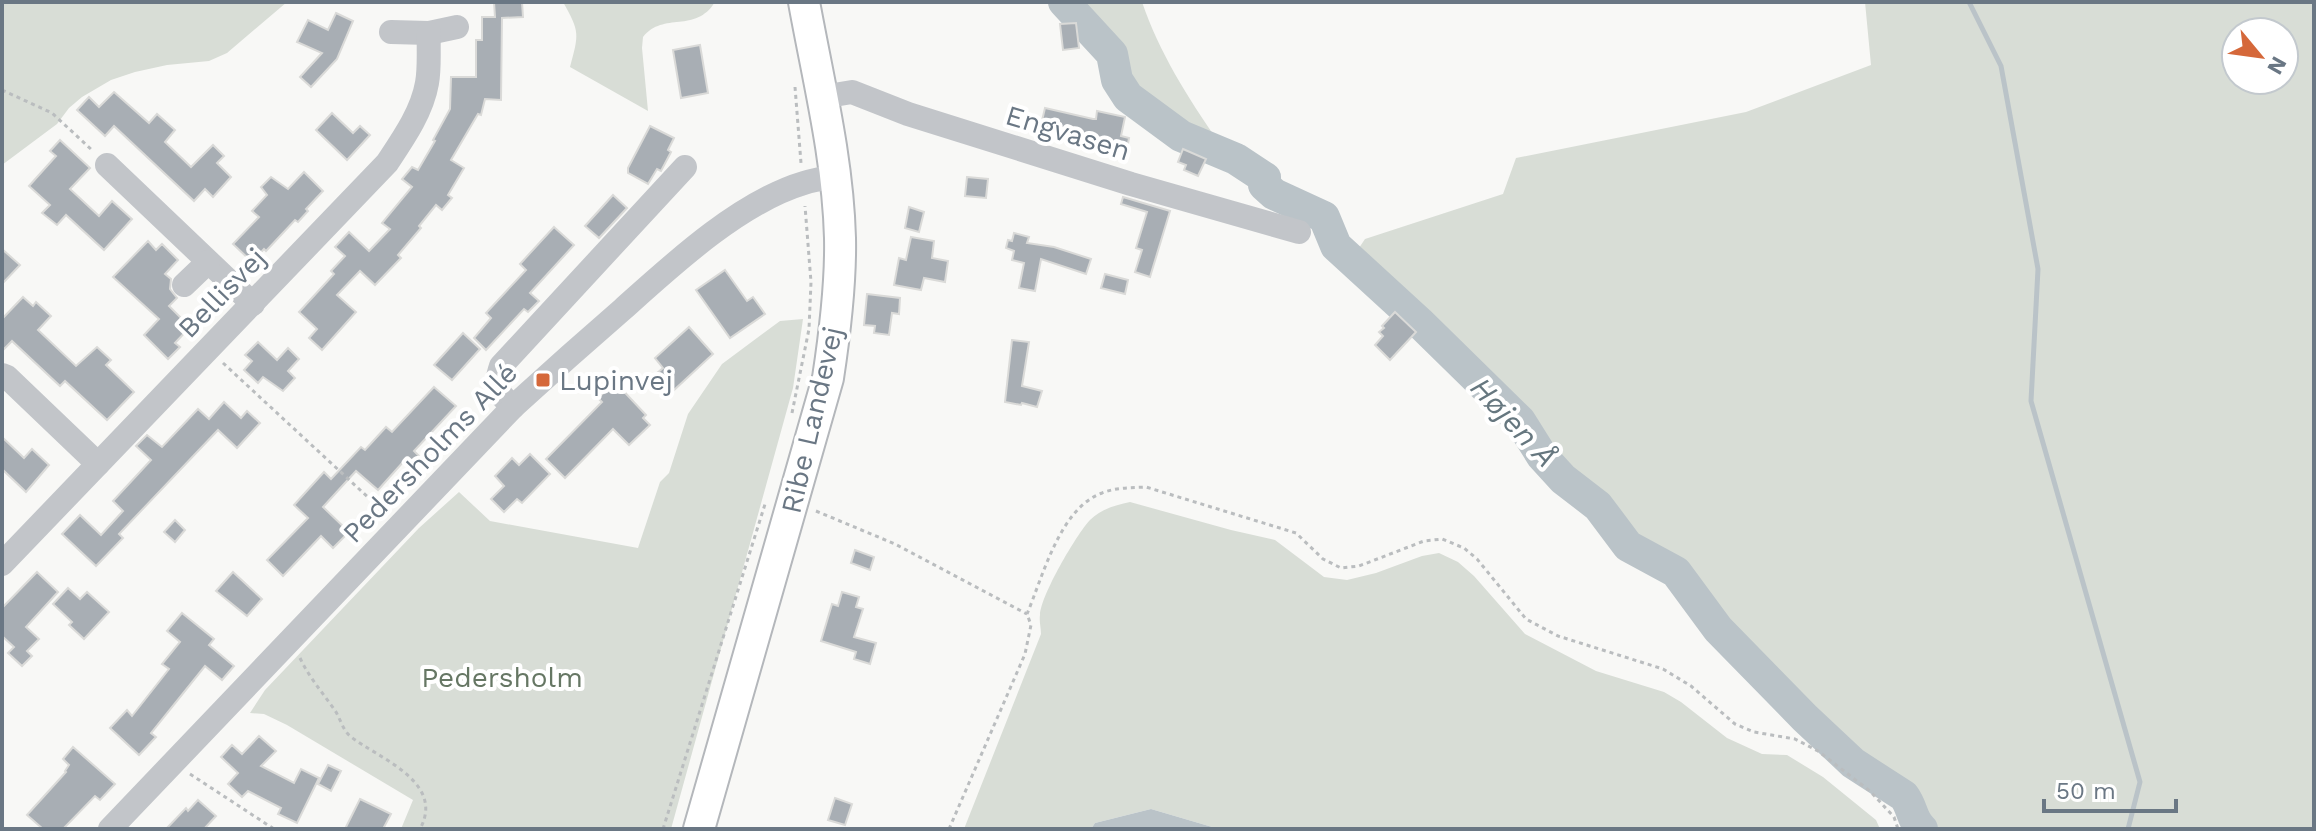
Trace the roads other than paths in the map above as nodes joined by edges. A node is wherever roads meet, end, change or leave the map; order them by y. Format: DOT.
graph roads {
  1 [pos="804,2"];
  2 [pos="457,27"];
  3 [pos="391,32"];
  4 [pos="429,33"];
  5 [pos="822,97"];
  6 [pos="107,165"];
  7 [pos="685,167"];
  8 [pos="835,176"];
  9 [pos="1299,232"];
  10 [pos="208,262"];
  11 [pos="184,285"];
  12 [pos="253,304"];
  13 [pos="2,375"];
  14 [pos="513,407"];
  15 [pos="98,464"];
  16 [pos="2,564"];
  17 [pos="110,829"];
  18 [pos="699,829"];
  1 -- 5 [label="main road, Ribe Landevej"];
  2 -- 4 [label="street"];
  3 -- 4 [label="street"];
  4 -- 12 [label="street, Bellisvej"];
  5 -- 8 [label="main road, Ribe Landevej"];
  5 -- 9 [label="street, Engvasen"];
  6 -- 10 [label="street"];
  7 -- 14 [label="street"];
  8 -- 14 [label="street, Pedersholms Allé"];
  8 -- 18 [label="main road, Ribe Landevej"];
  10 -- 11 [label="street"];
  10 -- 12 [label="street"];
  12 -- 15 [label="street, Bellisvej"];
  13 -- 15 [label="street"];
  14 -- 17 [label="street, Pedersholms Allé"];
  15 -- 16 [label="street, Bellisvej"];
}
